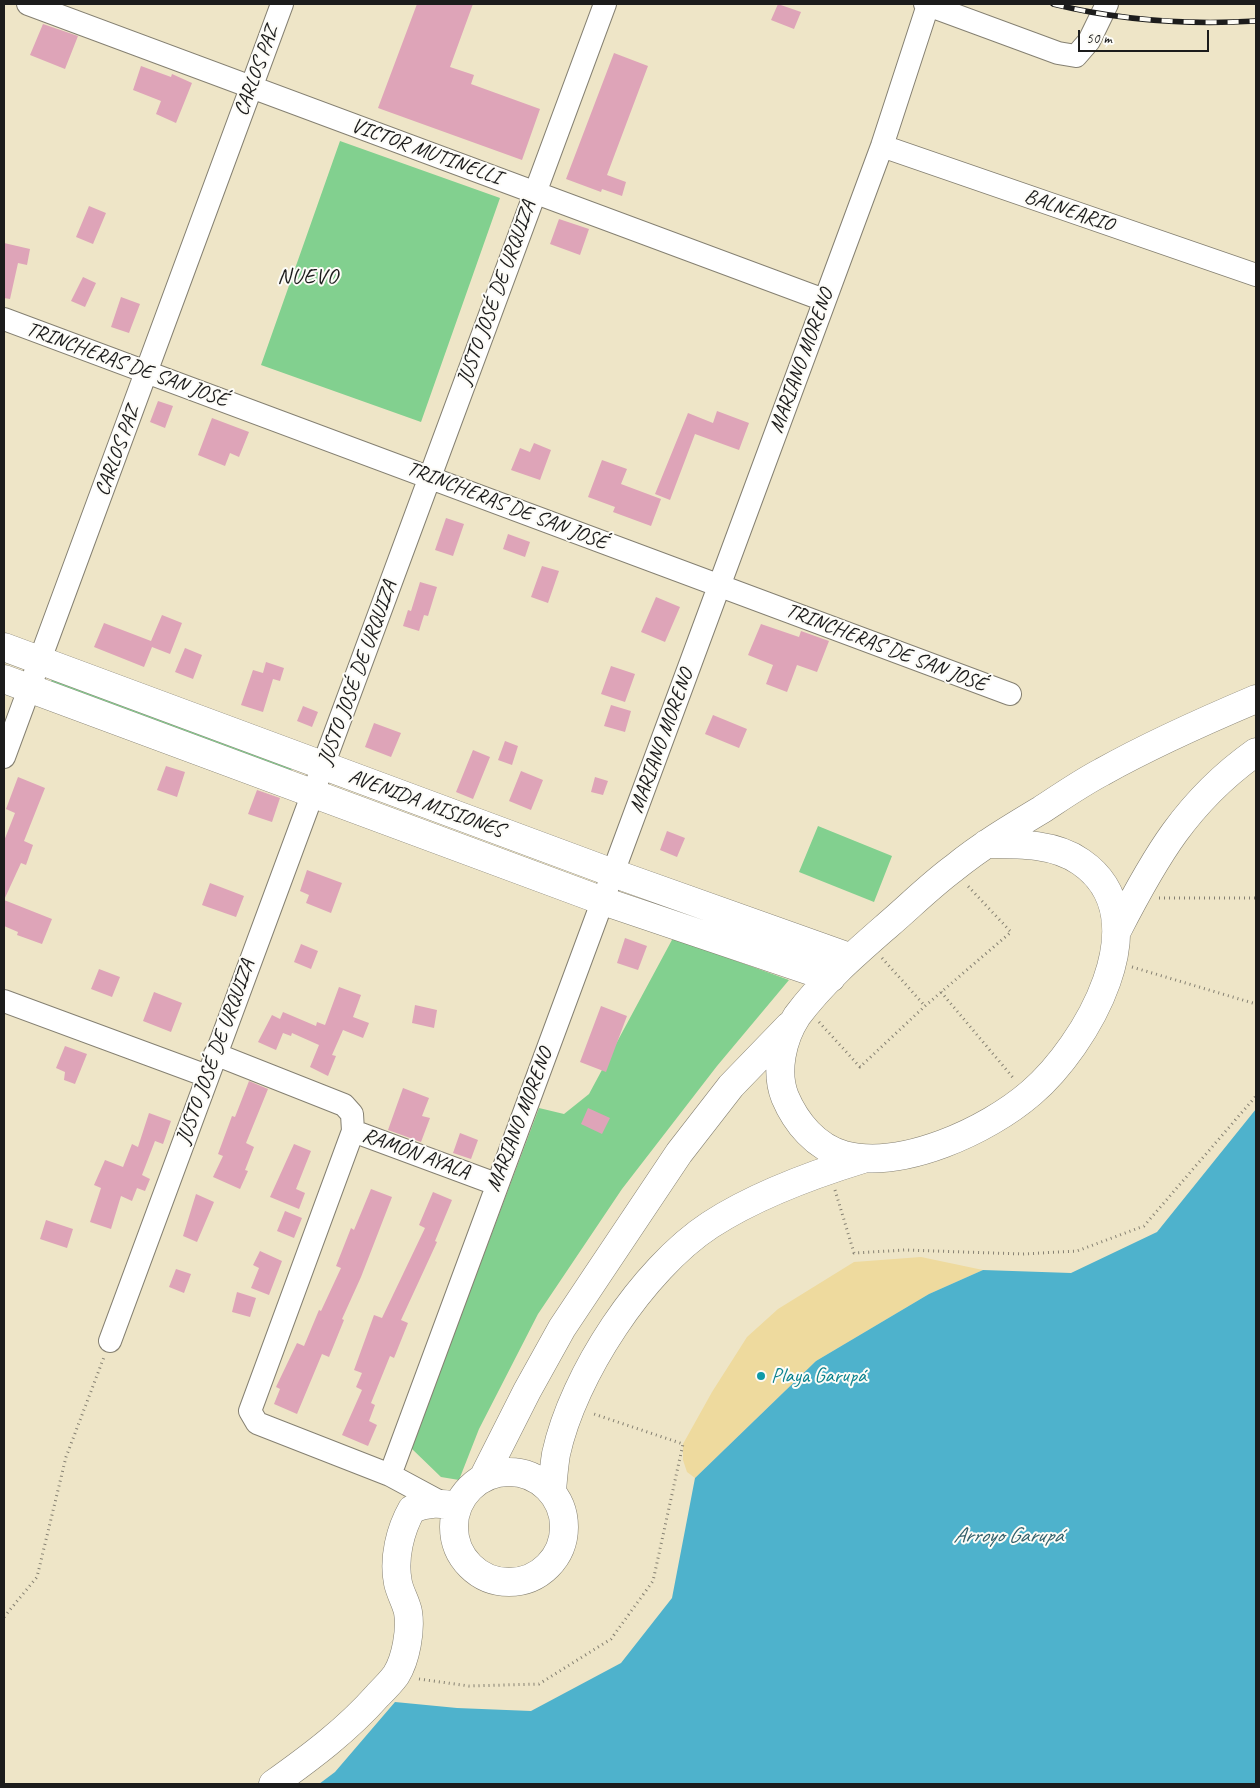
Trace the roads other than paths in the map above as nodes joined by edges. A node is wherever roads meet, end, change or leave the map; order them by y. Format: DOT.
graph roads {
  1 [pos="28,4"];
  2 [pos="282,4"];
  3 [pos="605,4"];
  4 [pos="926,4"];
  5 [pos="1107,4"];
  6 [pos="251,87"];
  7 [pos="882,146"];
  8 [pos="534,192"];
  9 [pos="1256,275"];
  10 [pos="824,300"];
  11 [pos="4,319"];
  12 [pos="147,373"];
  13 [pos="430,477"];
  14 [pos="720,586"];
  15 [pos="4,647"];
  16 [pos="40,661"];
  17 [pos="4,679"];
  18 [pos="30,689"];
  19 [pos="1010,694"];
  20 [pos="1256,699"];
  21 [pos="1256,752"];
  22 [pos="4,757"];
  23 [pos="323,765"];
  24 [pos="313,794"];
  25 [pos="986,844"];
  26 [pos="613,873"];
  27 [pos="603,901"];
  28 [pos="1117,931"];
  29 [pos="859,950"];
  30 [pos="831,978"];
  31 [pos="4,1001"];
  32 [pos="800,1013"];
  33 [pos="215,1054"];
  34 [pos="207,1076"];
  35 [pos="353,1131"];
  36 [pos="863,1159"];
  37 [pos="496,1184"];
  38 [pos="110,1342"];
  39 [pos="390,1475"];
  40 [pos="483,1478"];
  41 [pos="552,1492"];
  42 [pos="450,1505"];
  43 [pos="273,1784"];
  1 -- 6 [label="street, VICTOR MUTINELLI"];
  2 -- 6 [label="street, CARLOS PAZ"];
  3 -- 8 [label="street, JUSTO JOSÉ DE URQUIZA"];
  4 -- 5 [label="street"];
  4 -- 7 [label="street, MARIANO MORENO"];
  6 -- 8 [label="street, VICTOR MUTINELLI"];
  6 -- 12 [label="street, CARLOS PAZ"];
  7 -- 9 [label="street, BALNEARIO"];
  7 -- 10 [label="street, MARIANO MORENO"];
  8 -- 10 [label="street, VICTOR MUTINELLI"];
  8 -- 13 [label="street, JUSTO JOSÉ DE URQUIZA"];
  10 -- 14 [label="street, MARIANO MORENO"];
  11 -- 12 [label="street, TRINCHERAS DE SAN JOSÉ"];
  12 -- 13 [label="street, TRINCHERAS DE SAN JOSÉ"];
  12 -- 16 [label="street, CARLOS PAZ"];
  13 -- 14 [label="street, TRINCHERAS DE SAN JOSÉ"];
  13 -- 23 [label="street, JUSTO JOSÉ DE URQUIZA"];
  14 -- 19 [label="street, TRINCHERAS DE SAN JOSÉ"];
  14 -- 26 [label="street, MARIANO MORENO"];
  15 -- 16 [label="main road, AVENIDA MISIONES"];
  16 -- 18 [label="street, CARLOS PAZ"];
  16 -- 23 [label="main road, AVENIDA MISIONES"];
  17 -- 18 [label="main road, AVENIDA MISIONES"];
  18 -- 22 [label="street, CARLOS PAZ"];
  18 -- 24 [label="main road, AVENIDA MISIONES"];
  20 -- 25 [label="main road"];
  21 -- 28 [label="main road"];
  23 -- 24 [label="street, JUSTO JOSÉ DE URQUIZA"];
  23 -- 26 [label="main road, AVENIDA MISIONES"];
  24 -- 27 [label="main road, AVENIDA MISIONES"];
  24 -- 33 [label="street, JUSTO JOSÉ DE URQUIZA"];
  25 -- 28 [label="main road"];
  25 -- 29 [label="main road"];
  26 -- 27 [label="street, MARIANO MORENO"];
  26 -- 29 [label="main road, AVENIDA MISIONES"];
  27 -- 30 [label="main road, AVENIDA MISIONES"];
  27 -- 37 [label="street, MARIANO MORENO"];
  28 -- 36 [label="main road"];
  29 -- 30 [label="main road"];
  30 -- 32 [label="main road"];
  31 -- 34 [label="street"];
  32 -- 36 [label="main road"];
  32 -- 40 [label="main road"];
  33 -- 34 [label="street, JUSTO JOSÉ DE URQUIZA"];
  33 -- 35 [label="street, RAMÓN AYALA"];
  34 -- 38 [label="street, JUSTO JOSÉ DE URQUIZA"];
  35 -- 37 [label="street, RAMÓN AYALA"];
  35 -- 39 [label="street"];
  36 -- 41 [label="main road"];
  37 -- 39 [label="street, MARIANO MORENO"];
  39 -- 42 [label="street"];
  40 -- 41 [label="main road"];
  40 -- 42 [label="main road"];
  41 -- 42 [label="main road"];
  42 -- 43 [label="main road"];
}
